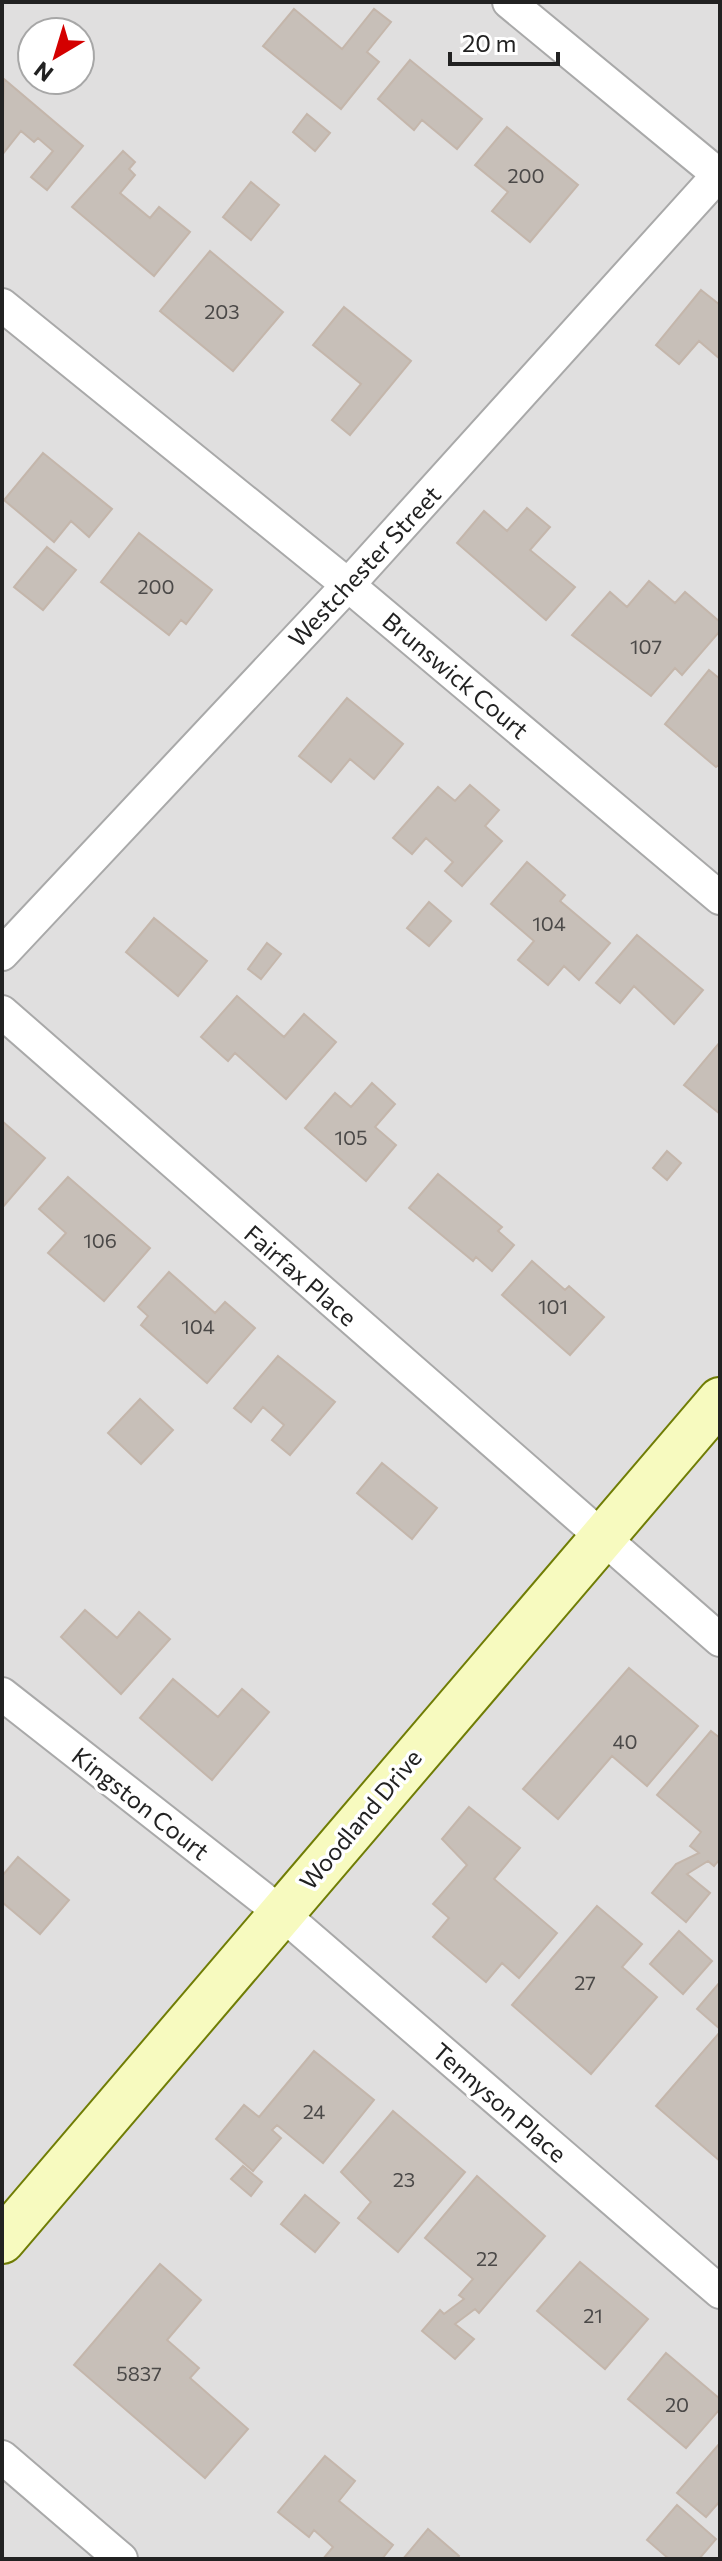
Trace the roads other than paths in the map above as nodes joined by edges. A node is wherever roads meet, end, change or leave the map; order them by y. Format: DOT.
graph roads {
  1 [pos="509,2"];
  2 [pos="720,175"];
  3 [pos="2,305"];
  4 [pos="348,585"];
  5 [pos="720,898"];
  6 [pos="2,954"];
  7 [pos="2,1012"];
  8 [pos="720,1400"];
  9 [pos="599,1537"];
  10 [pos="720,1640"];
  11 [pos="2,1694"];
  12 [pos="280,1912"];
  13 [pos="2,2241"];
  14 [pos="720,2292"];
  15 [pos="2,2457"];
  16 [pos="121,2559"];
  1 -- 2 [label="street"];
  2 -- 4 [label="street, Westchester Street"];
  3 -- 4 [label="street, Brunswick Court"];
  4 -- 5 [label="street, Brunswick Court"];
  4 -- 6 [label="street, Westchester Street"];
  7 -- 9 [label="street, Fairfax Place"];
  8 -- 9 [label="main road, Woodland Drive"];
  9 -- 10 [label="street"];
  9 -- 12 [label="main road, Woodland Drive"];
  11 -- 12 [label="street, Kingston Court"];
  12 -- 13 [label="main road, Woodland Drive"];
  12 -- 14 [label="street, Tennyson Place"];
  15 -- 16 [label="street"];
}
